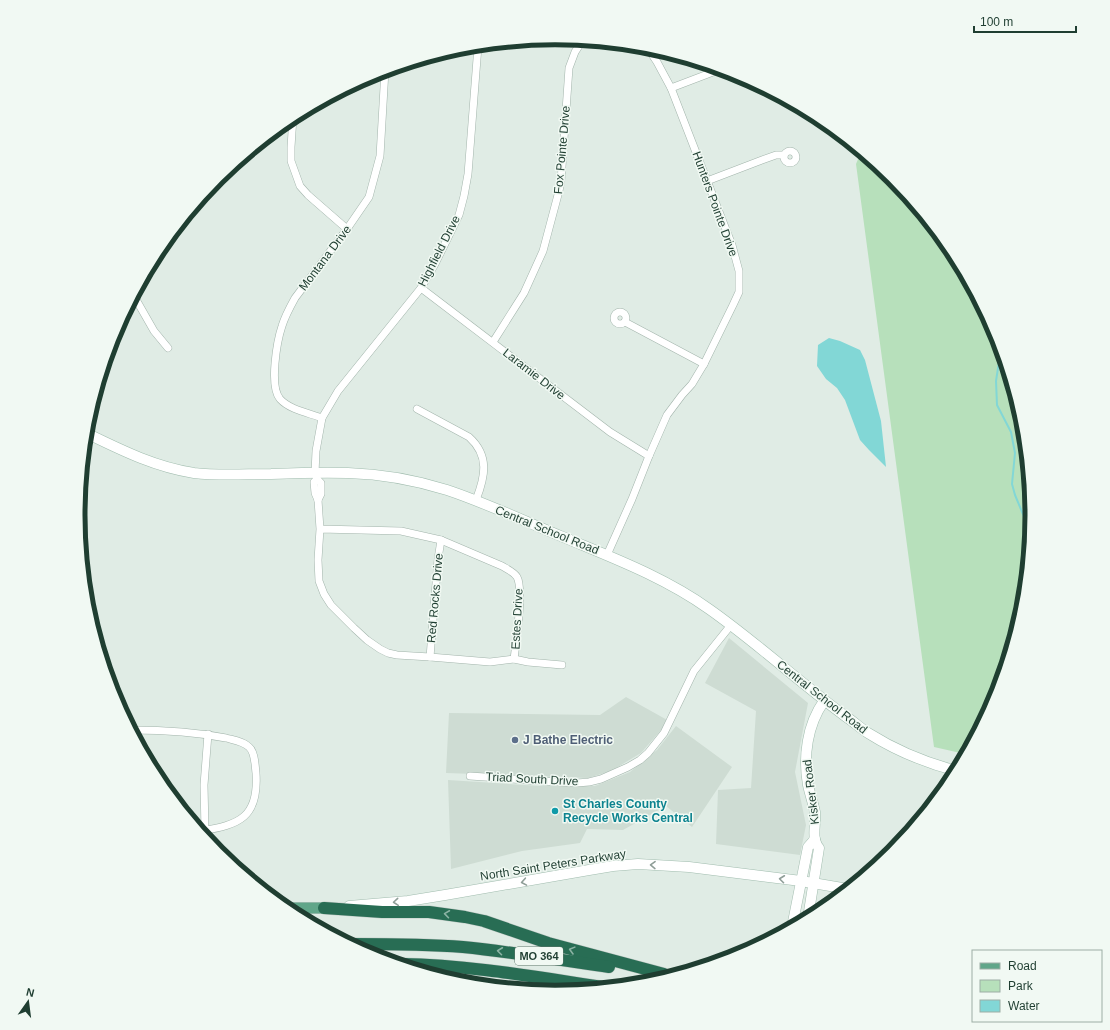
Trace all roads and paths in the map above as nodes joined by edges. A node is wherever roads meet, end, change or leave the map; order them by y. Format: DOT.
graph roads {
  1 [pos="579,46"];
  2 [pos="478,52"];
  3 [pos="653,55"];
  4 [pos="712,72"];
  5 [pos="386,77"];
  6 [pos="671,88"];
  7 [pos="292,125"];
  8 [pos="784,155"];
  9 [pos="707,181"];
  10 [pos="348,229"];
  11 [pos="421,288"];
  12 [pos="137,299"];
  13 [pos="625,322"];
  14 [pos="493,342"];
  15 [pos="168,348"];
  16 [pos="704,364"];
  17 [pos="418,409"];
  18 [pos="322,418"];
  19 [pos="92,436"];
  20 [pos="649,456"];
  21 [pos="316,476"];
  22 [pos="476,500"];
  23 [pos="320,529"];
  24 [pos="441,540"];
  25 [pos="607,555"];
  26 [pos="731,625"];
  27 [pos="430,657"];
  28 [pos="514,659"];
  29 [pos="562,665"];
  30 [pos="824,701"];
  31 [pos="137,730"];
  32 [pos="208,734"];
  33 [pos="950,769"];
  34 [pos="470,776"];
  35 [pos="202,825"];
  36 [pos="207,830"];
  37 [pos="815,839"];
  38 [pos="801,881"];
  39 [pos="814,883"];
  40 [pos="841,888"];
  41 [pos="297,908"];
  42 [pos="324,908"];
  43 [pos="809,910"];
  44 [pos="793,920"];
  45 [pos="363,944"];
  46 [pos="421,965"];
  47 [pos="660,973"];
  48 [pos="658,974"];
  49 [pos="583,984"];
  1 -- 14 [label="street, Fox Pointe Drive"];
  2 -- 11 [label="street, Highfield Drive"];
  3 -- 6 [label="street, Hunters Pointe Drive"];
  4 -- 6 [label="street"];
  5 -- 10 [label="street, Montana Drive"];
  6 -- 9 [label="street, Hunters Pointe Drive"];
  7 -- 10 [label="street"];
  8 -- 9 [label="street"];
  9 -- 16 [label="street, Hunters Pointe Drive"];
  10 -- 18 [label="street, Montana Drive"];
  11 -- 14 [label="street, Laramie Drive"];
  11 -- 18 [label="street, Highfield Drive"];
  12 -- 15 [label="street"];
  13 -- 16 [label="street"];
  14 -- 20 [label="street, Laramie Drive"];
  16 -- 20 [label="street, Hunters Pointe Drive"];
  17 -- 22 [label="street"];
  18 -- 21 [label="street, Highfield Drive"];
  19 -- 21 [label="main road, Central School Road"];
  20 -- 25 [label="street, Hunters Pointe Drive"];
  21 -- 22 [label="main road, Central School Road"];
  21 -- 23 [label="street, Estes Drive"];
  22 -- 25 [label="main road, Central School Road"];
  23 -- 24 [label="street, Estes Drive"];
  23 -- 27 [label="street, Estes Drive"];
  24 -- 27 [label="street, Red Rocks Drive"];
  24 -- 28 [label="street, Estes Drive"];
  25 -- 26 [label="main road, Central School Road"];
  26 -- 30 [label="main road, Central School Road"];
  26 -- 34 [label="street, Triad South Drive"];
  27 -- 28 [label="street, Estes Drive"];
  28 -- 29 [label="street"];
  30 -- 33 [label="main road, Central School Road"];
  30 -- 37 [label="main road, Kisker Road"];
  31 -- 32 [label="street"];
  32 -- 35 [label="street"];
  32 -- 36 [label="street"];
  37 -- 38 [label="main road, Kisker Road"];
  37 -- 39 [label="main road, Kisker Road"];
  38 -- 39 [label="main road, North Saint Peters Parkway"];
  38 -- 42 [label="main road, North Saint Peters Parkway, one-way"];
  38 -- 44 [label="main road, Kisker Road"];
  39 -- 40 [label="main road, North Saint Peters Parkway"];
  39 -- 43 [label="main road, Kisker Road"];
  41 -- 42 [label="main road, North Saint Peters Parkway"];
  47 -- 42 [label="highway, one-way"];
  48 -- 45 [label="highway, MO 364, one-way"];
  46 -- 49 [label="highway, MO 364"];
}
